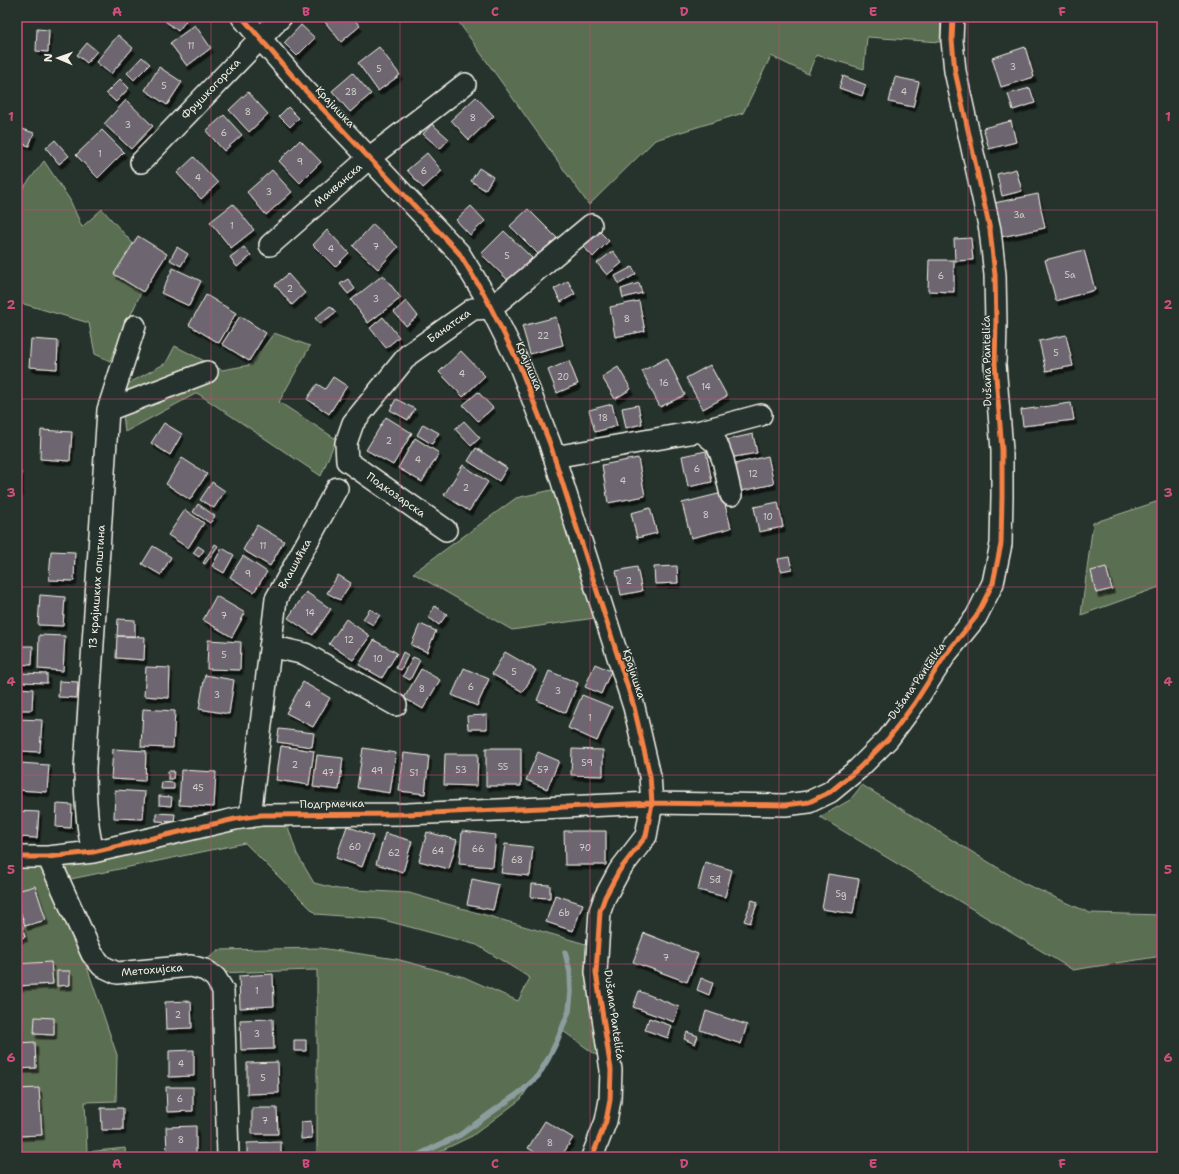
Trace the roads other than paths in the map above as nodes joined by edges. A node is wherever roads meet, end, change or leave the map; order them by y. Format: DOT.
graph roads {
  1 [pos="242,17"];
  2 [pos="282,17"];
  3 [pos="953,17"];
  4 [pos="260,38"];
  5 [pos="465,84"];
  6 [pos="369,158"];
  7 [pos="141,162"];
  8 [pos="591,225"];
  9 [pos="270,244"];
  10 [pos="491,308"];
  11 [pos="134,326"];
  12 [pos="207,372"];
  13 [pos="108,410"];
  14 [pos="761,415"];
  15 [pos="701,431"];
  16 [pos="554,457"];
  17 [pos="347,461"];
  18 [pos="337,488"];
  19 [pos="731,495"];
  20 [pos="446,530"];
  21 [pos="270,646"];
  22 [pos="396,705"];
  23 [pos="652,803"];
  24 [pos="250,816"];
  25 [pos="93,852"];
  26 [pos="17,857"];
  27 [pos="48,857"];
  28 [pos="228,1156"];
  29 [pos="592,1157"];
  1 -- 4 [label="street, Крајишка"];
  2 -- 4 [label="street, Фрушкогорска"];
  3 -- 23 [label="street, Dušana Pantelića"];
  4 -- 6 [label="street, Крајишка"];
  4 -- 7 [label="street, Фрушкогорска"];
  5 -- 6 [label="street, Мачванска"];
  6 -- 9 [label="street, Мачванска"];
  6 -- 10 [label="street, Крајишка"];
  8 -- 10 [label="street"];
  10 -- 16 [label="street, Крајишка"];
  10 -- 17 [label="street, Банатска"];
  11 -- 13 [label="street, 13 крајишких општина"];
  12 -- 13 [label="street"];
  13 -- 25 [label="street, 13 крајишких општина"];
  14 -- 15 [label="street"];
  15 -- 16 [label="street"];
  15 -- 19 [label="street"];
  16 -- 23 [label="street, Крајишка"];
  17 -- 20 [label="street, Подкозарска"];
  18 -- 21 [label="street, Влашићка"];
  21 -- 22 [label="street"];
  21 -- 24 [label="street, Влашићка"];
  23 -- 24 [label="street, Подгрмечка"];
  23 -- 29 [label="street, Dušana Pantelića"];
  24 -- 25 [label="street, Подгрмечка"];
  25 -- 27 [label="street, Подгрмечка"];
  26 -- 27 [label="street, Подгрмечка"];
  27 -- 28 [label="street, Метохијска"];
}
